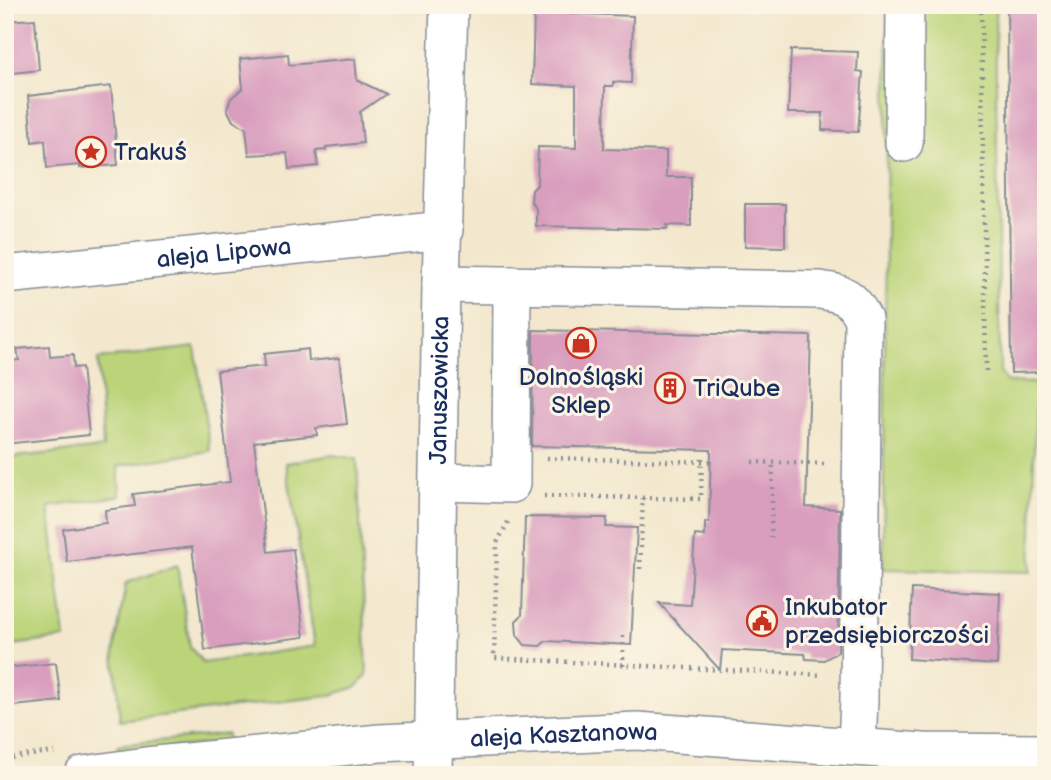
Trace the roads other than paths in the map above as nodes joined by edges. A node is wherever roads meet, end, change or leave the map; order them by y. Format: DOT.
graph roads {
  1 [pos="449,5"];
  2 [pos="905,5"];
  3 [pos="904,143"];
  4 [pos="444,230"];
  5 [pos="5,275"];
  6 [pos="441,284"];
  7 [pos="512,285"];
  8 [pos="439,482"];
  9 [pos="857,747"];
  10 [pos="1046,753"];
  11 [pos="433,758"];
  12 [pos="75,762"];
  1 -- 4 [label="street, Januszowicka"];
  2 -- 3 [label="street"];
  4 -- 5 [label="street, aleja Lipowa"];
  4 -- 6 [label="street, Januszowicka"];
  6 -- 7 [label="street"];
  6 -- 8 [label="street, Januszowicka"];
  7 -- 8 [label="street"];
  7 -- 9 [label="street"];
  8 -- 11 [label="street, Januszowicka"];
  9 -- 10 [label="street, aleja Kasztanowa"];
  9 -- 11 [label="street, aleja Kasztanowa"];
  11 -- 12 [label="street, aleja Kasztanowa"];
}
